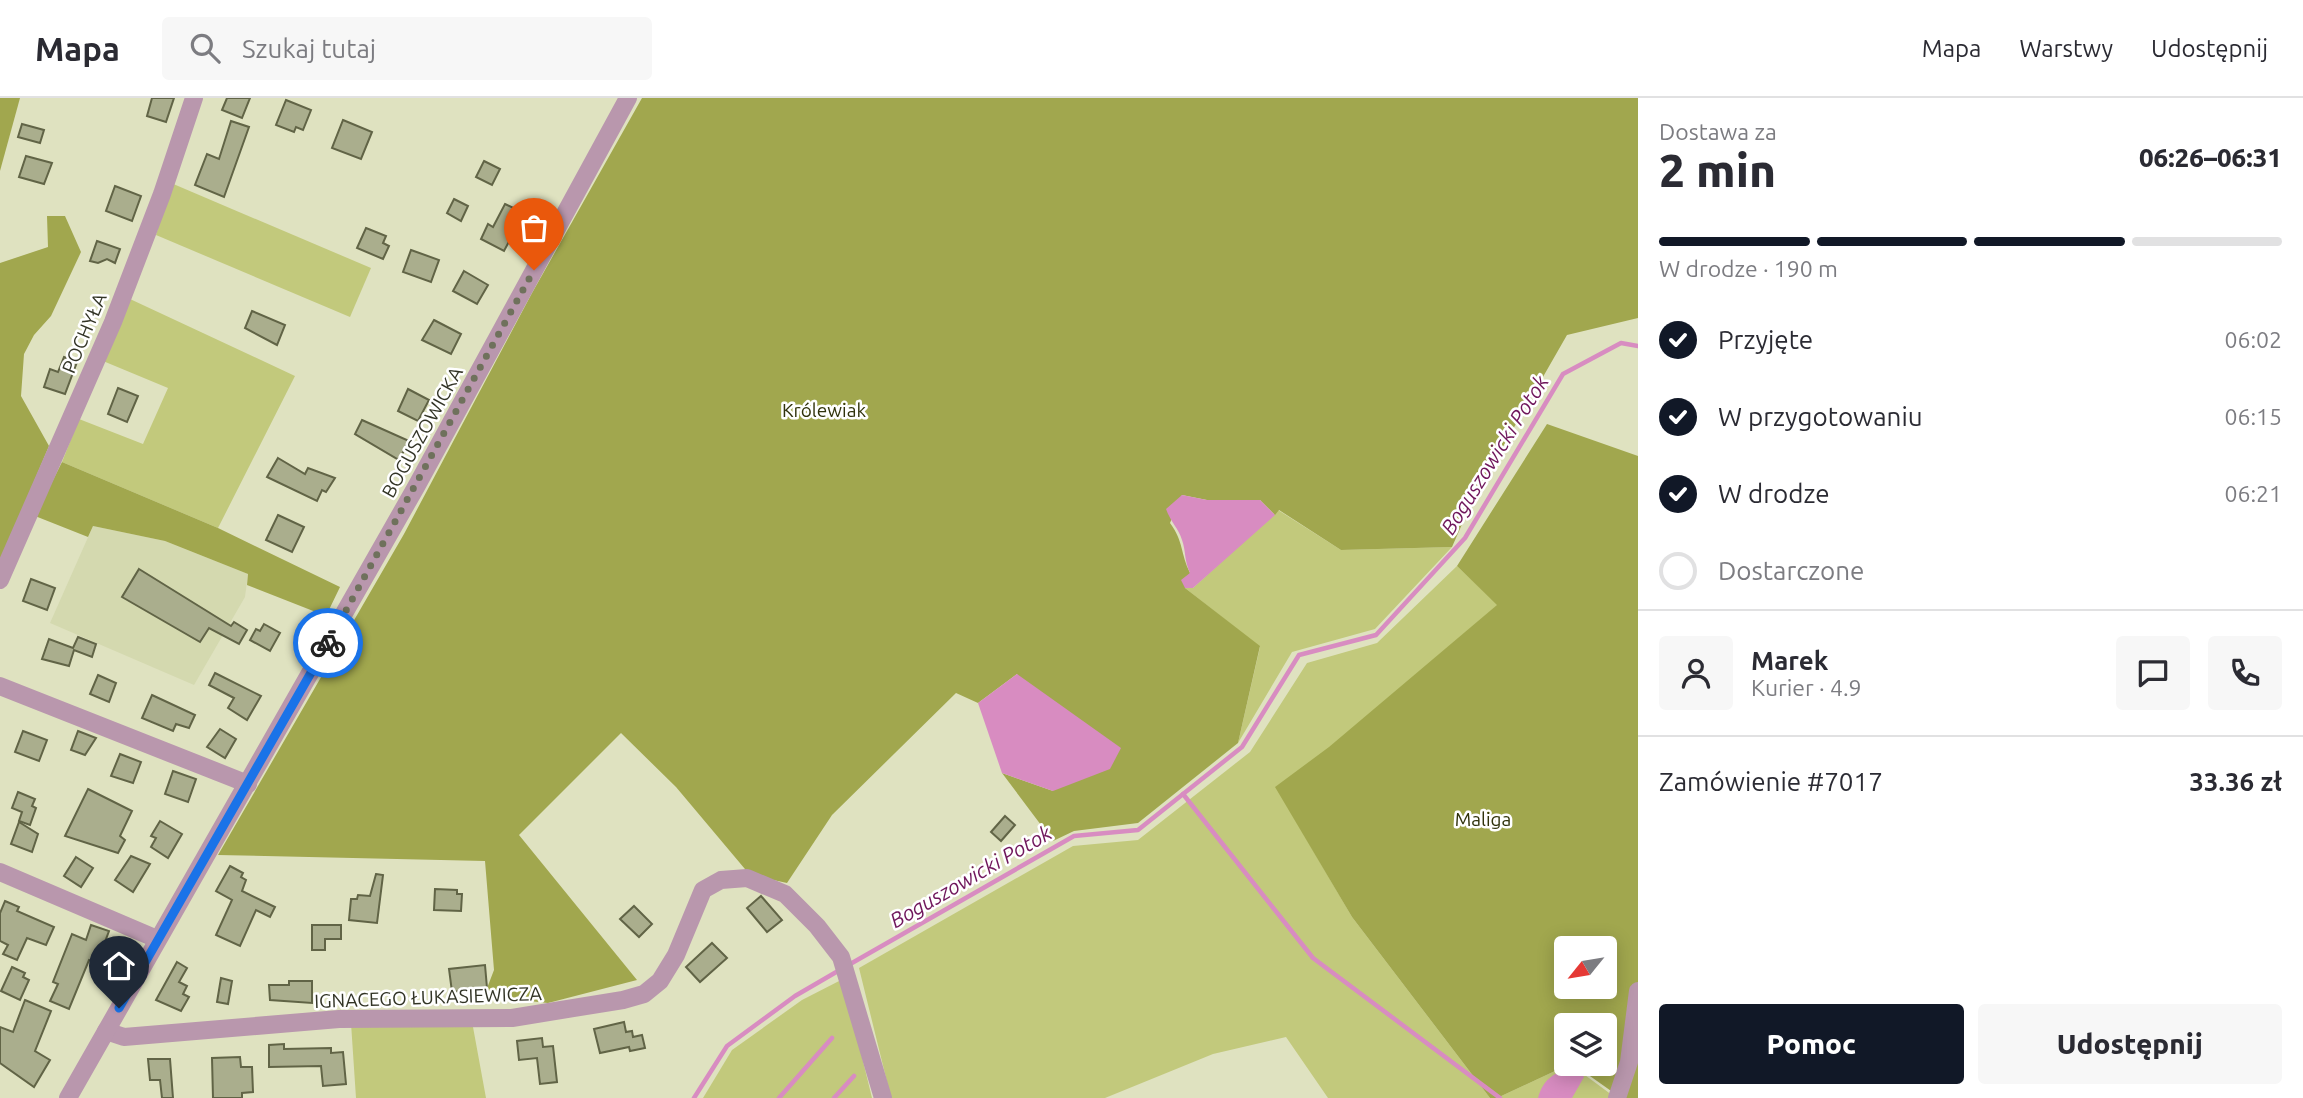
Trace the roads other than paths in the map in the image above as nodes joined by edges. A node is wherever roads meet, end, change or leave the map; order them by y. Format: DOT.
graph roads {
  1 [pos="194,98"];
  2 [pos="628,98"];
  3 [pos="0,580"];
  4 [pos="0,686"];
  5 [pos="248,785"];
  6 [pos="0,872"];
  7 [pos="156,939"];
  8 [pos="1638,991"];
  9 [pos="106,1031"];
  10 [pos="68,1098"];
  11 [pos="883,1098"];
  12 [pos="1617,1098"];
  1 -- 3 [label="street, POCHYŁA"];
  2 -- 5 [label="street, BOGUSZOWICKA"];
  4 -- 5 [label="street"];
  5 -- 7 [label="street, BOGUSZOWICKA"];
  6 -- 7 [label="street"];
  7 -- 9 [label="street, BOGUSZOWICKA"];
  8 -- 12 [label="street"];
  9 -- 10 [label="street, BOGUSZOWICKA"];
  9 -- 11 [label="street, IGNACEGO ŁUKASIEWICZA"];
}
